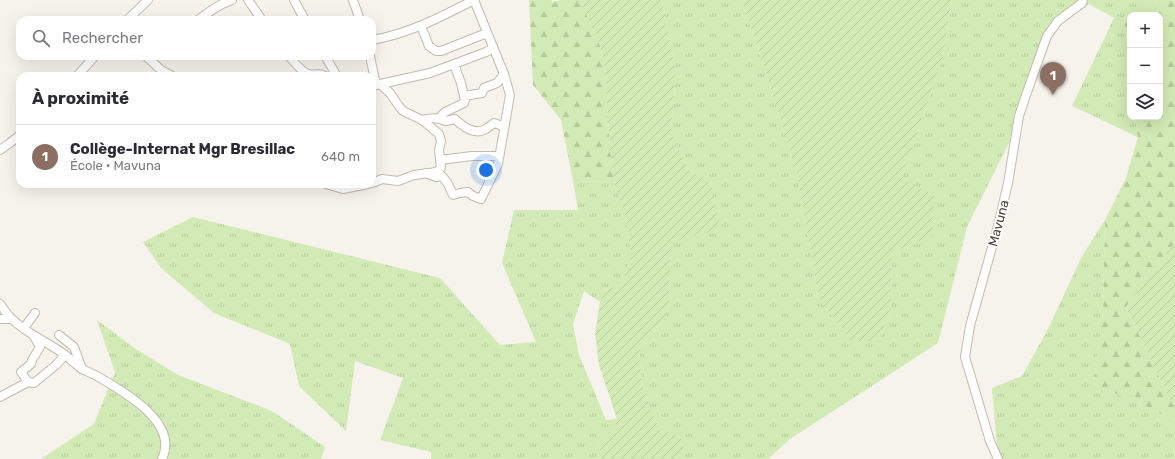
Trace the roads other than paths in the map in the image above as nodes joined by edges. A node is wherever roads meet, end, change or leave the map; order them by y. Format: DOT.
graph roads {
  1 [pos="148,0"];
  2 [pos="232,0"];
  3 [pos="248,0"];
  4 [pos="294,0"];
  5 [pos="354,0"];
  6 [pos="474,0"];
  7 [pos="1083,0"];
  8 [pos="132,16"];
  9 [pos="203,16"];
  10 [pos="260,16"];
  11 [pos="303,16"];
  12 [pos="359,16"];
  13 [pos="421,26"];
  14 [pos="487,33"];
  15 [pos="376,39"];
  16 [pos="493,48"];
  17 [pos="91,60"];
  18 [pos="154,60"];
  19 [pos="292,60"];
  20 [pos="327,60"];
  21 [pos="371,60"];
  22 [pos="454,64"];
  23 [pos="81,72"];
  24 [pos="165,72"];
  25 [pos="306,72"];
  26 [pos="334,72"];
  27 [pos="373,72"];
  28 [pos="504,74"];
  29 [pos="376,85"];
  30 [pos="464,96"];
  31 [pos="439,118"];
  32 [pos="422,120"];
  33 [pos="504,127"];
  34 [pos="16,138"];
  35 [pos="0,150"];
  36 [pos="499,156"];
  37 [pos="440,160"];
  38 [pos="426,173"];
  39 [pos="376,182"];
  40 [pos="0,304"];
  41 [pos="35,313"];
  42 [pos="11,318"];
  43 [pos="0,319"];
  44 [pos="24,328"];
  45 [pos="32,334"];
  46 [pos="59,335"];
  47 [pos="65,355"];
  48 [pos="82,369"];
  49 [pos="28,382"];
  50 [pos="0,397"];
  51 [pos="162,459"];
  52 [pos="998,459"];
  1 -- 8 [label="street"];
  2 -- 9 [label="street"];
  3 -- 10 [label="street"];
  4 -- 11 [label="street"];
  5 -- 12 [label="street"];
  6 -- 13 [label="street"];
  6 -- 14 [label="street"];
  7 -- 52 [label="street, Mavuna"];
  13 -- 14 [label="street"];
  13 -- 15 [label="street"];
  14 -- 16 [label="street"];
  16 -- 22 [label="street"];
  16 -- 28 [label="street"];
  17 -- 23 [label="street"];
  18 -- 24 [label="street"];
  19 -- 25 [label="street"];
  20 -- 26 [label="street"];
  21 -- 27 [label="street"];
  22 -- 29 [label="street"];
  22 -- 30 [label="street"];
  28 -- 30 [label="street"];
  28 -- 33 [label="street"];
  29 -- 32 [label="street"];
  30 -- 31 [label="street"];
  31 -- 32 [label="street"];
  31 -- 33 [label="street"];
  32 -- 37 [label="street"];
  33 -- 36 [label="street"];
  34 -- 35 [label="street"];
  36 -- 37 [label="street"];
  36 -- 38 [label="street"];
  37 -- 38 [label="street"];
  38 -- 39 [label="street"];
  40 -- 42 [label="street"];
  41 -- 44 [label="street"];
  42 -- 43 [label="street"];
  42 -- 44 [label="street"];
  44 -- 45 [label="street"];
  45 -- 47 [label="street"];
  45 -- 49 [label="street"];
  46 -- 48 [label="street"];
  47 -- 48 [label="street"];
  47 -- 49 [label="street"];
  48 -- 51 [label="street"];
  49 -- 50 [label="street"];
}
